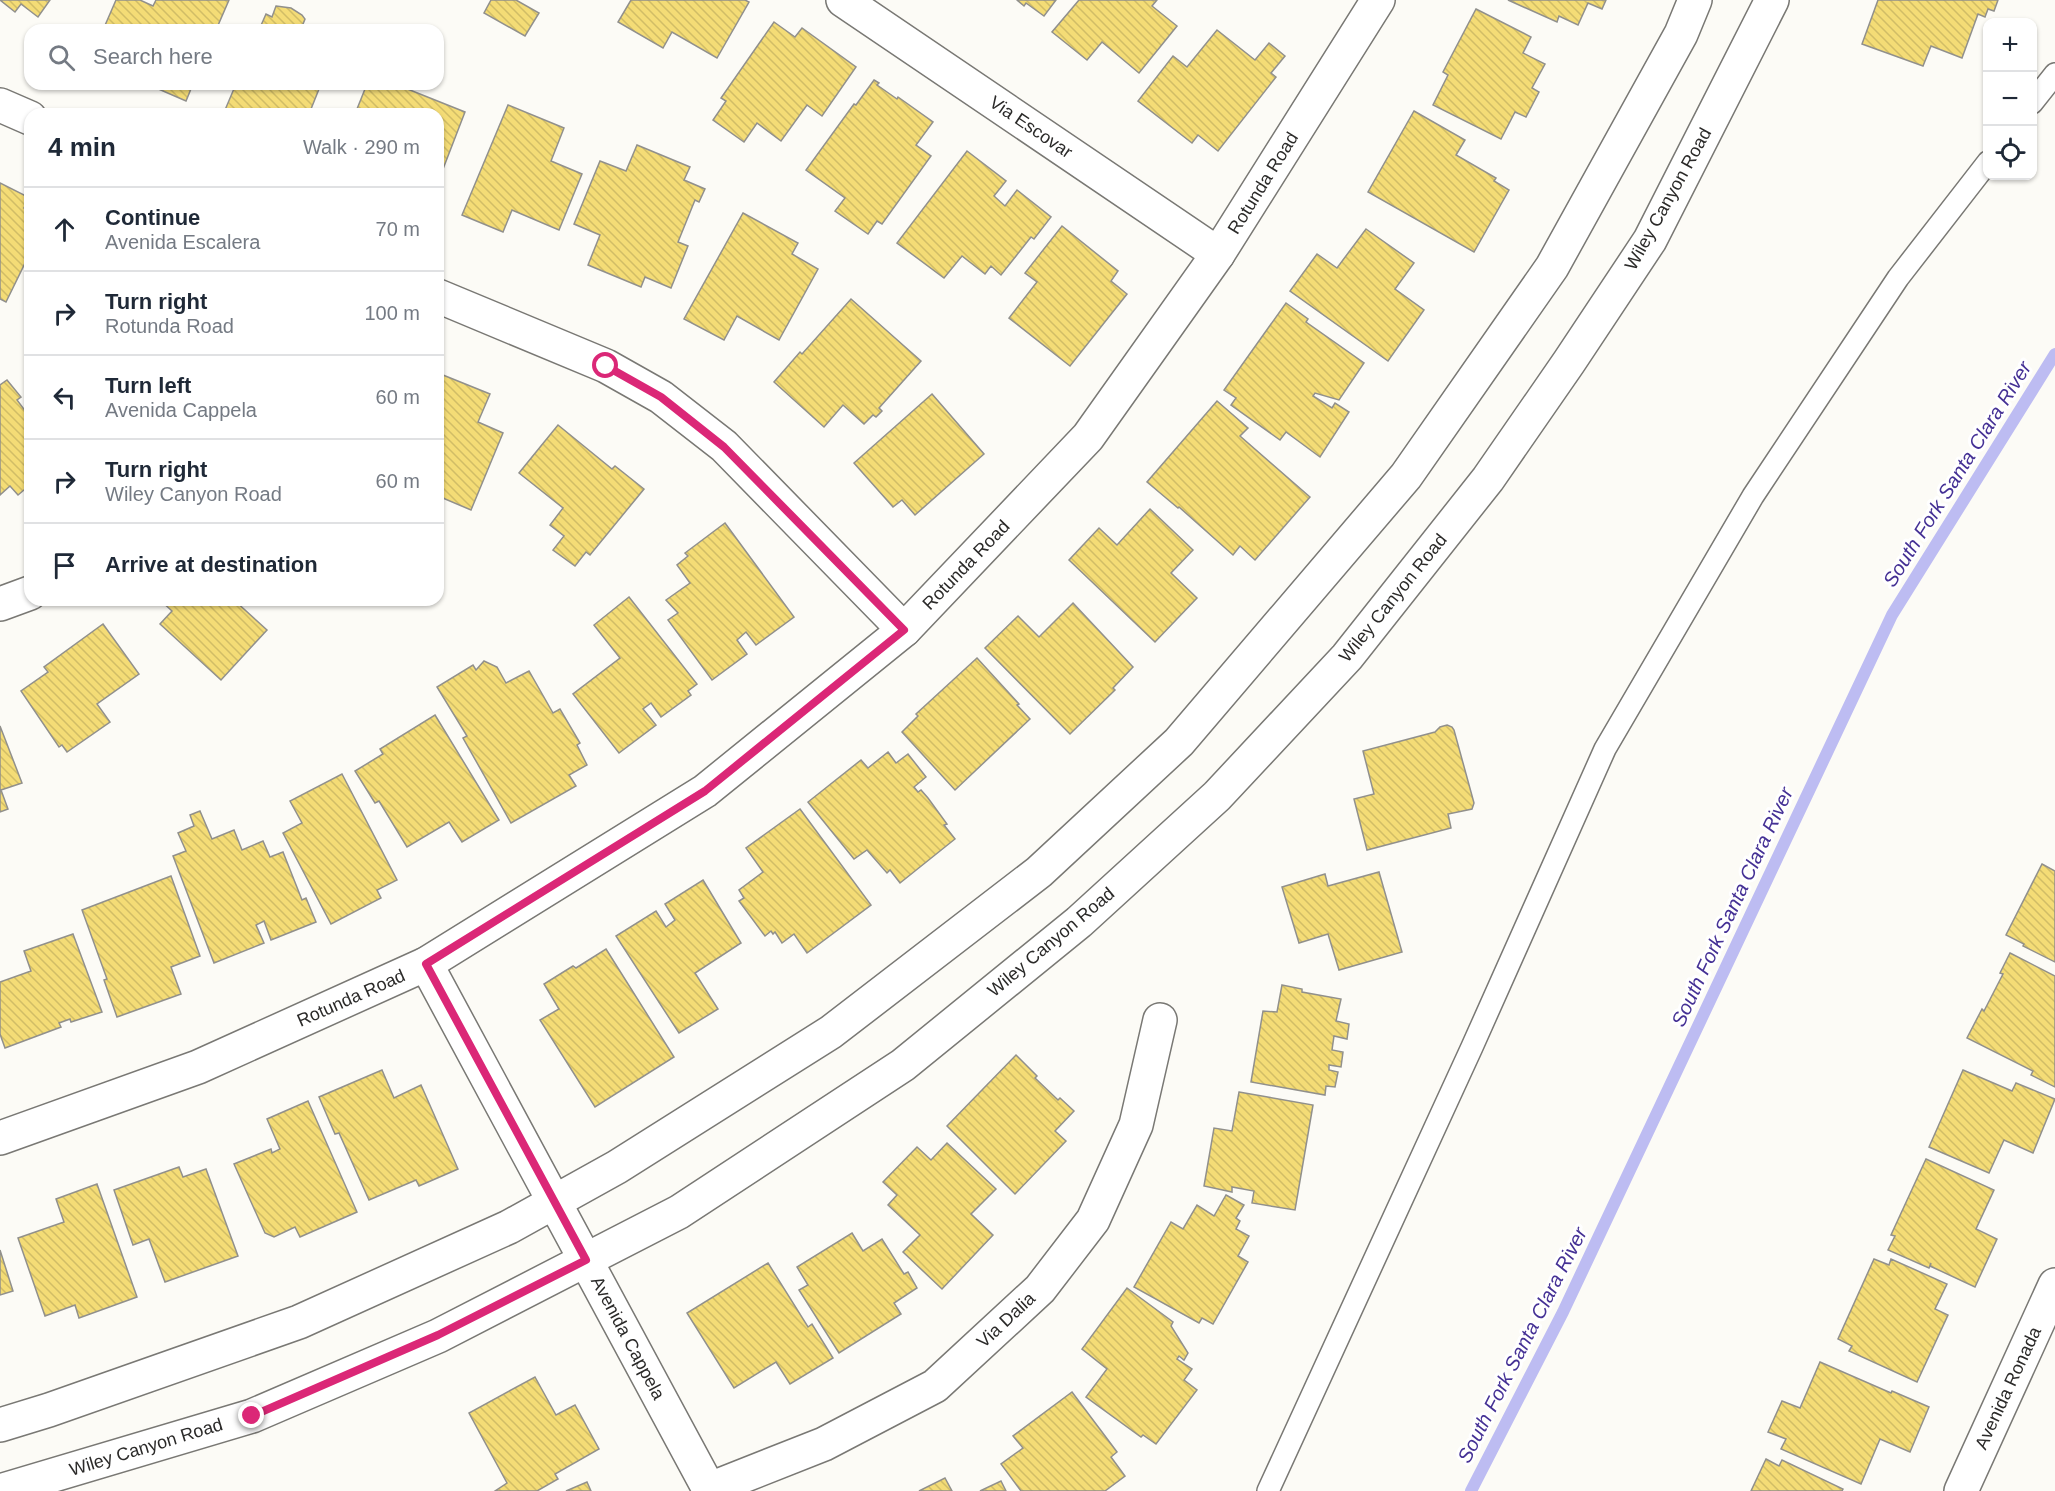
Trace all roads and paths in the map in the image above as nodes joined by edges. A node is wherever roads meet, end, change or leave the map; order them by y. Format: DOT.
graph roads {
  1 [pos="843,0"];
  2 [pos="1378,0"];
  3 [pos="1695,0"];
  4 [pos="1772,0"];
  5 [pos="2055,74"];
  6 [pos="2037,97"];
  7 [pos="0,105"];
  8 [pos="24,115"];
  9 [pos="1983,168"];
  10 [pos="1218,254"];
  11 [pos="444,298"];
  12 [pos="24,595"];
  13 [pos="0,604"];
  14 [pos="904,630"];
  15 [pos="426,964"];
  16 [pos="1160,1020"];
  17 [pos="0,1138"];
  18 [pos="555,1202"];
  19 [pos="586,1260"];
  20 [pos="2055,1285"];
  21 [pos="0,1425"];
  22 [pos="710,1490"];
  23 [pos="1966,1490"];
  24 [pos="0,1491"];
  25 [pos="1268,1491"];
  1 -- 10 [label="main road, Via Escovar"];
  2 -- 10 [label="main road, Rotunda Road"];
  3 -- 18 [label="main road"];
  4 -- 19 [label="main road, Wiley Canyon Road"];
  5 -- 6 [label="lane"];
  7 -- 8 [label="main road"];
  9 -- 25 [label="lane"];
  10 -- 14 [label="main road, Rotunda Road"];
  11 -- 14 [label="main road"];
  12 -- 13 [label="main road"];
  14 -- 15 [label="main road, Rotunda Road"];
  15 -- 17 [label="main road, Rotunda Road"];
  15 -- 18 [label="main road, Avenida Cappela"];
  16 -- 22 [label="main road, Via Dalia"];
  18 -- 19 [label="main road, Avenida Cappela"];
  18 -- 21 [label="main road"];
  19 -- 22 [label="main road, Avenida Cappela"];
  19 -- 24 [label="main road, Wiley Canyon Road"];
  20 -- 23 [label="main road, Avenida Ronada"];
}
